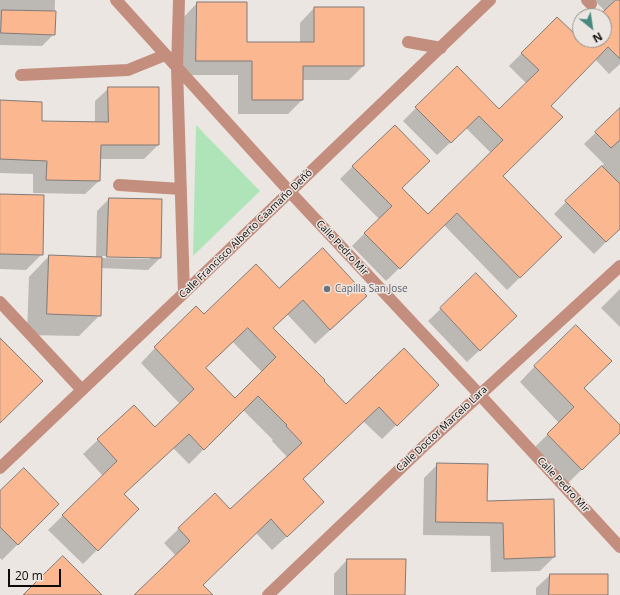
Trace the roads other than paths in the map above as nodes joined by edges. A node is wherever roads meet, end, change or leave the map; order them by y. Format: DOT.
graph roads {
  1 [pos="116,0"];
  2 [pos="179,0"];
  3 [pos="490,0"];
  4 [pos="408,42"];
  5 [pos="441,48"];
  6 [pos="165,55"];
  7 [pos="177,68"];
  8 [pos="21,75"];
  9 [pos="119,185"];
  10 [pos="181,189"];
  11 [pos="290,192"];
  12 [pos="620,266"];
  13 [pos="184,294"];
  14 [pos="0,302"];
  15 [pos="82,390"];
  16 [pos="480,394"];
  17 [pos="0,468"];
  18 [pos="620,547"];
  19 [pos="268,595"];
  1 -- 6 [label="street, Calle Pedro Mir"];
  2 -- 7 [label="street"];
  3 -- 5 [label="street, Calle Francisco Alberto Caamaño Deñó"];
  4 -- 5 [label="street"];
  5 -- 11 [label="street, Calle Francisco Alberto Caamaño Deñó"];
  6 -- 7 [label="street, Calle Pedro Mir"];
  6 -- 8 [label="street"];
  7 -- 10 [label="street"];
  7 -- 11 [label="street, Calle Pedro Mir"];
  9 -- 10 [label="street"];
  10 -- 13 [label="street"];
  11 -- 13 [label="street, Calle Francisco Alberto Caamaño Deñó"];
  11 -- 16 [label="street, Calle Pedro Mir"];
  12 -- 16 [label="street, Calle Doctor Marcelo Lara"];
  13 -- 15 [label="street, Calle Francisco Alberto Caamaño Deñó"];
  14 -- 15 [label="street"];
  15 -- 17 [label="street, Calle Francisco Alberto Caamaño Deñó"];
  16 -- 18 [label="street, Calle Pedro Mir"];
  16 -- 19 [label="street, Calle Doctor Marcelo Lara"];
}
